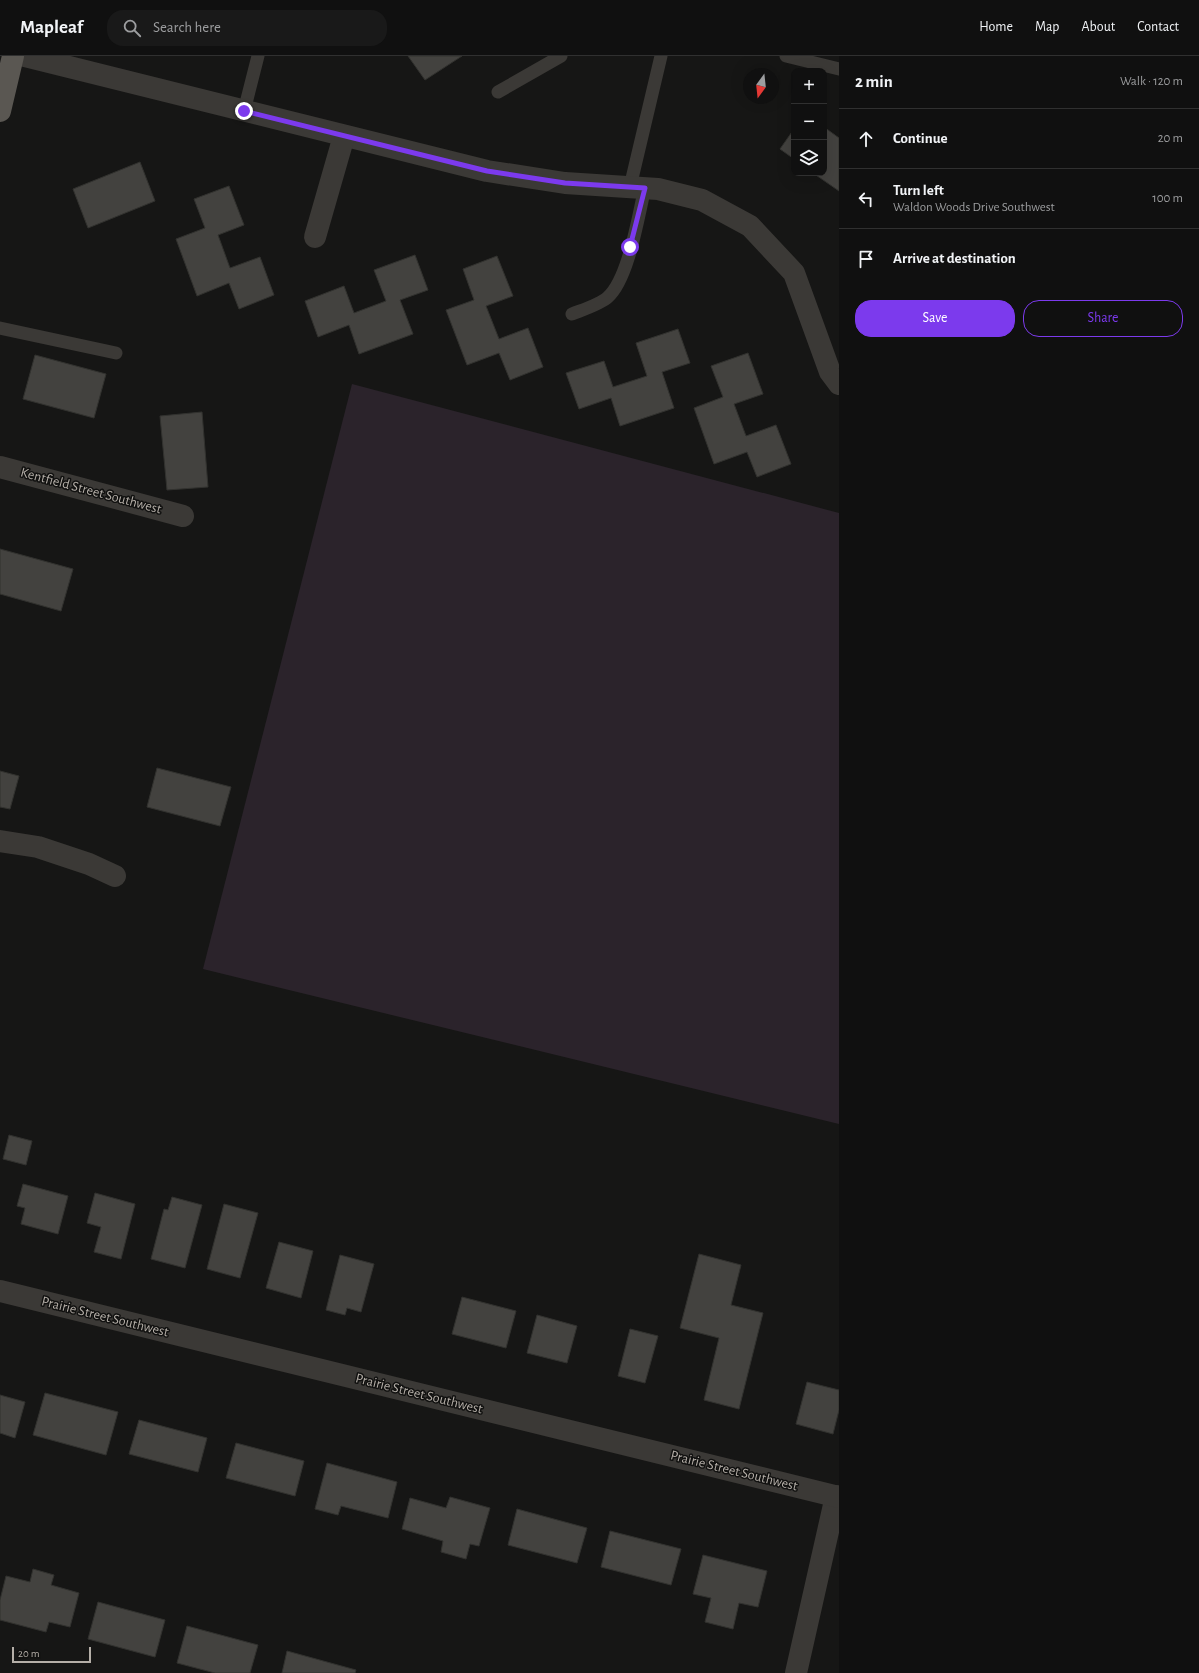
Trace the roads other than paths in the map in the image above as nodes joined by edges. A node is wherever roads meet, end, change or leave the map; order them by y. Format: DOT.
graph roads {
  1 [pos="13,56"];
  2 [pos="25,56"];
  3 [pos="258,56"];
  4 [pos="561,56"];
  5 [pos="661,56"];
  6 [pos="786,56"];
  7 [pos="839,69"];
  8 [pos="498,92"];
  9 [pos="0,111"];
  10 [pos="244,111"];
  11 [pos="344,136"];
  12 [pos="637,187"];
  13 [pos="315,237"];
  14 [pos="572,314"];
  15 [pos="0,328"];
  16 [pos="116,353"];
  17 [pos="839,384"];
  18 [pos="0,467"];
  19 [pos="183,516"];
  20 [pos="0,841"];
  21 [pos="116,876"];
  22 [pos="0,1291"];
  23 [pos="838,1496"];
  24 [pos="796,1673"];
  1 -- 9 [label="main road"];
  2 -- 10 [label="street"];
  3 -- 10 [label="lane"];
  4 -- 8 [label="lane"];
  5 -- 12 [label="lane"];
  6 -- 7 [label="lane"];
  10 -- 11 [label="street"];
  11 -- 12 [label="street"];
  11 -- 13 [label="street"];
  12 -- 14 [label="lane"];
  12 -- 17 [label="street"];
  15 -- 16 [label="lane"];
  18 -- 19 [label="street, Kentfield Street Southwest"];
  20 -- 21 [label="street"];
  22 -- 23 [label="street, Prairie Street Southwest"];
  23 -- 24 [label="street"];
}
